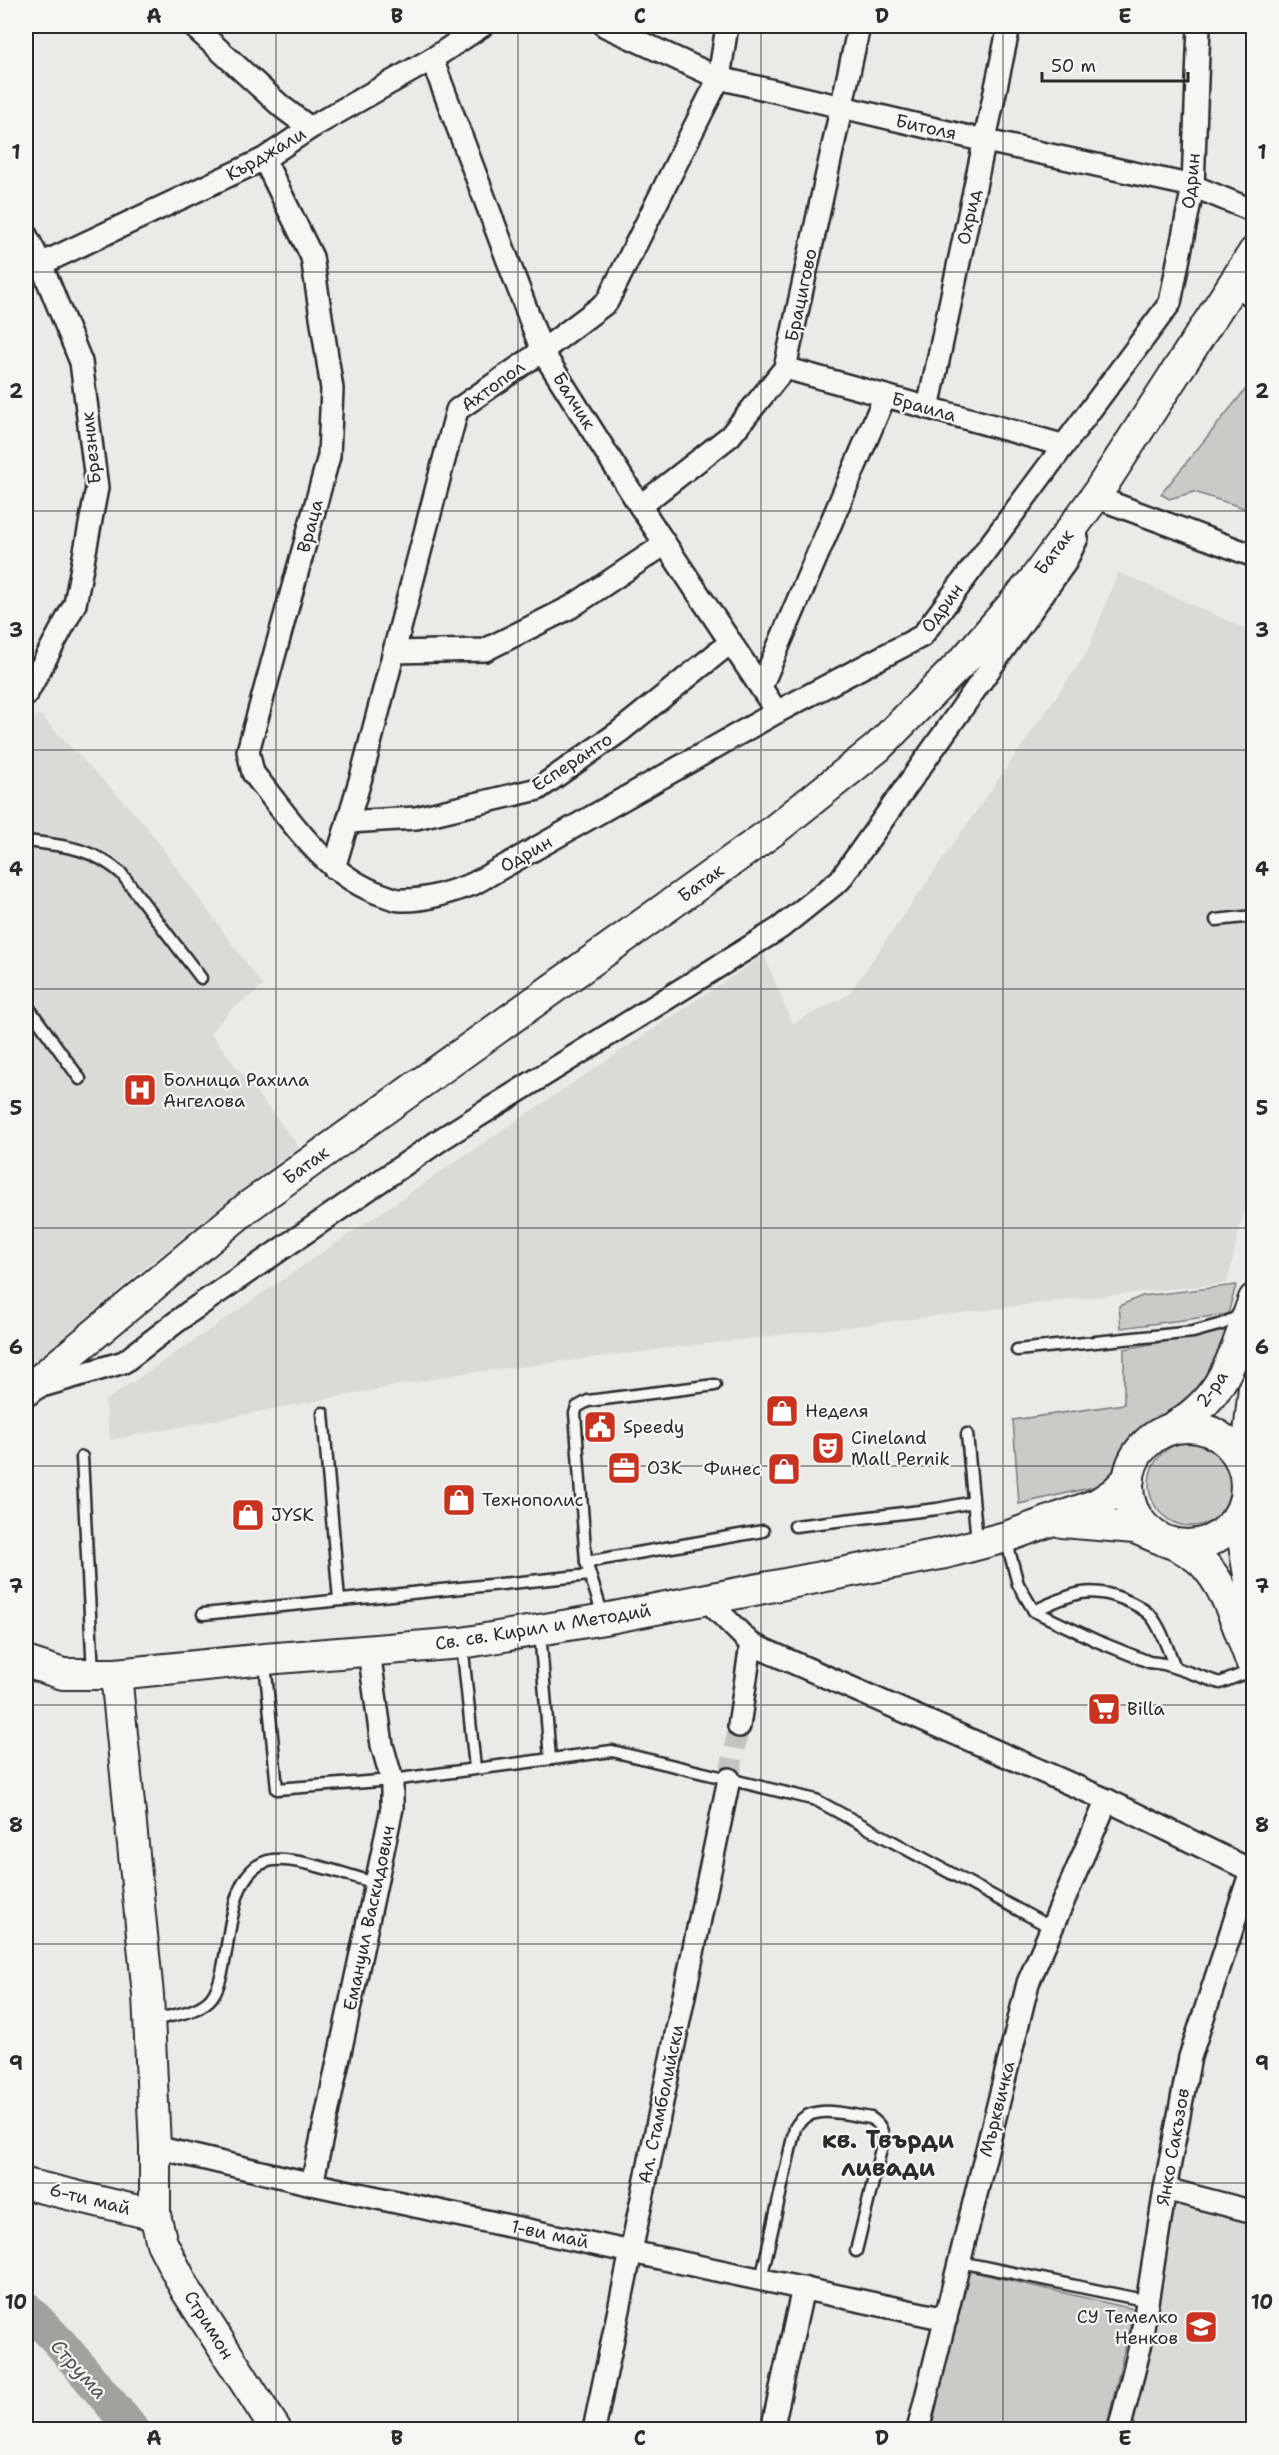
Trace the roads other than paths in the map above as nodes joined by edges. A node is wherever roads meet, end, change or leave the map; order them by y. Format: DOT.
graph roads {
  1 [pos="193,26"];
  2 [pos="482,26"];
  3 [pos="605,26"];
  4 [pos="727,26"];
  5 [pos="859,26"];
  6 [pos="1009,26"];
  7 [pos="1199,26"];
  8 [pos="432,59"];
  9 [pos="719,78"];
  10 [pos="841,108"];
  11 [pos="310,128"];
  12 [pos="986,141"];
  13 [pos="264,159"];
  14 [pos="1193,186"];
  15 [pos="1254,211"];
  16 [pos="26,236"];
  17 [pos="1254,252"];
  18 [pos="41,264"];
  19 [pos="1242,296"];
  20 [pos="542,351"];
  21 [pos="785,368"];
  22 [pos="885,396"];
  23 [pos="928,408"];
  24 [pos="1062,445"];
  25 [pos="1095,497"];
  26 [pos="640,506"];
  27 [pos="665,544"];
  28 [pos="1254,556"];
  29 [pos="731,642"];
  30 [pos="394,651"];
  31 [pos="761,687"];
  32 [pos="26,695"];
  33 [pos="777,712"];
  34 [pos="348,822"];
  35 [pos="26,841"];
  36 [pos="334,868"];
  37 [pos="1254,916"];
  38 [pos="1216,920"];
  39 [pos="201,978"];
  40 [pos="26,1004"];
  41 [pos="80,1079"];
  42 [pos="1254,1291"];
  43 [pos="1254,1299"];
  44 [pos="1017,1350"];
  45 [pos="715,1385"];
  46 [pos="1254,1387"];
  47 [pos="26,1391"];
  48 [pos="323,1413"];
  49 [pos="1167,1431"];
  50 [pos="967,1434"];
  51 [pos="82,1457"];
  52 [pos="1245,1472"];
  53 [pos="1129,1478"];
  54 [pos="973,1502"];
  55 [pos="1239,1515"];
  56 [pos="1053,1522"];
  57 [pos="795,1526"];
  58 [pos="764,1531"];
  59 [pos="992,1541"];
  60 [pos="1166,1541"];
  61 [pos="586,1562"];
  62 [pos="590,1575"];
  63 [pos="706,1599"];
  64 [pos="339,1600"];
  65 [pos="1254,1605"];
  66 [pos="1034,1611"];
  67 [pos="203,1614"];
  68 [pos="604,1619"];
  69 [pos="540,1630"];
  70 [pos="462,1643"];
  71 [pos="751,1644"];
  72 [pos="369,1651"];
  73 [pos="265,1659"];
  74 [pos="26,1662"];
  75 [pos="1174,1667"];
  76 [pos="1254,1669"];
  77 [pos="104,1674"];
  78 [pos="739,1726"];
  79 [pos="550,1759"];
  80 [pos="475,1768"];
  81 [pos="729,1779"];
  82 [pos="392,1780"];
  83 [pos="1107,1800"];
  84 [pos="1252,1871"];
  85 [pos="376,1883"];
  86 [pos="1050,1927"];
  87 [pos="149,2020"];
  88 [pos="155,2147"];
  89 [pos="26,2184"];
  90 [pos="312,2184"];
  91 [pos="1165,2189"];
  92 [pos="1254,2212"];
  93 [pos="155,2215"];
  94 [pos="856,2251"];
  95 [pos="630,2252"];
  96 [pos="960,2262"];
  97 [pos="761,2279"];
  98 [pos="803,2288"];
  99 [pos="1148,2301"];
  100 [pos="946,2319"];
  101 [pos="276,2430"];
  102 [pos="594,2430"];
  103 [pos="772,2430"];
  104 [pos="918,2430"];
  105 [pos="1119,2430"];
  1 -- 11 [label="street"];
  2 -- 8 [label="street, Кърджали"];
  3 -- 9 [label="street, Битоля"];
  4 -- 9 [label="street, Ахтопол"];
  5 -- 10 [label="street, Брацигово"];
  6 -- 12 [label="street, Охрид"];
  7 -- 14 [label="street, Одрин"];
  8 -- 11 [label="street, Кърджали"];
  8 -- 20 [label="street, Балчик"];
  9 -- 10 [label="street, Битоля"];
  9 -- 20 [label="street, Ахтопол"];
  10 -- 12 [label="street, Битоля"];
  10 -- 21 [label="street, Брацигово"];
  11 -- 13 [label="street, Кърджали"];
  12 -- 14 [label="street, Битоля"];
  12 -- 23 [label="street, Охрид"];
  13 -- 18 [label="street, Кърджали"];
  13 -- 36 [label="street, Враца"];
  14 -- 15 [label="street, Битоля"];
  14 -- 24 [label="street, Одрин"];
  16 -- 18 [label="street, Брезник"];
  17 -- 19 [label="street, Батак"];
  18 -- 32 [label="street, Брезник"];
  19 -- 25 [label="street, Батак"];
  20 -- 26 [label="street, Балчик"];
  20 -- 30 [label="street, Ахтопол"];
  21 -- 22 [label="street, Браила"];
  21 -- 26 [label="street, Брацигово"];
  22 -- 23 [label="street, Браила"];
  22 -- 31 [label="street"];
  23 -- 24 [label="street, Браила"];
  24 -- 33 [label="street, Одрин"];
  25 -- 28 [label="street"];
  25 -- 47 [label="street, Батак"];
  25 -- 47 [label="street"];
  26 -- 27 [label="street, Балчик"];
  27 -- 29 [label="street, Балчик"];
  27 -- 30 [label="street"];
  29 -- 31 [label="street, Балчик"];
  29 -- 34 [label="street, Есперанто"];
  30 -- 34 [label="street, Ахтопол"];
  31 -- 33 [label="street, Балчик"];
  33 -- 36 [label="street, Одрин"];
  34 -- 36 [label="street, Ахтопол"];
  35 -- 39 [label="lane"];
  37 -- 38 [label="lane"];
  40 -- 41 [label="lane"];
  42 -- 44 [label="lane"];
  43 -- 49 [label="street, 2-ра"];
  45 -- 61 [label="lane"];
  46 -- 52 [label="street, 2-ра"];
  48 -- 64 [label="lane"];
  49 -- 52 [label="street"];
  49 -- 53 [label="street"];
  50 -- 54 [label="lane"];
  51 -- 77 [label="lane"];
  52 -- 55 [label="street"];
  53 -- 56 [label="street, Св. св. Кирил и Методий"];
  53 -- 60 [label="street"];
  54 -- 57 [label="lane"];
  54 -- 59 [label="lane"];
  55 -- 60 [label="street"];
  55 -- 65 [label="street"];
  56 -- 59 [label="street, Св. св. Кирил и Методий"];
  56 -- 60 [label="street, Св. св. Кирил и Методий"];
  58 -- 61 [label="lane"];
  59 -- 63 [label="street, Св. св. Кирил и Методий"];
  59 -- 66 [label="lane"];
  60 -- 76 [label="street, Св. св. Кирил и Методий"];
  61 -- 62 [label="lane"];
  62 -- 64 [label="lane"];
  62 -- 68 [label="lane"];
  63 -- 68 [label="street, Св. св. Кирил и Методий"];
  63 -- 71 [label="street"];
  64 -- 67 [label="lane"];
  66 -- 75 [label="lane"];
  66 -- 75 [label="lane"];
  68 -- 69 [label="street, Св. св. Кирил и Методий"];
  69 -- 70 [label="street, Св. св. Кирил и Методий"];
  69 -- 79 [label="lane"];
  70 -- 72 [label="street, Св. св. Кирил и Методий"];
  70 -- 80 [label="lane"];
  71 -- 78 [label="street"];
  71 -- 83 [label="street"];
  72 -- 73 [label="street, Св. св. Кирил и Методий"];
  72 -- 82 [label="street, Емануил Васкидович"];
  73 -- 77 [label="street, Св. св. Кирил и Методий"];
  73 -- 82 [label="lane"];
  74 -- 77 [label="street, Св. св. Кирил и Методий"];
  75 -- 76 [label="lane"];
  77 -- 87 [label="street"];
  79 -- 80 [label="lane"];
  79 -- 81 [label="lane"];
  80 -- 82 [label="lane"];
  81 -- 86 [label="lane"];
  81 -- 95 [label="street, Ал. Стамболийски"];
  82 -- 85 [label="street, Емануил Васкидович"];
  83 -- 84 [label="street"];
  83 -- 86 [label="street, Мърквичка"];
  84 -- 91 [label="street, Янко Сакъзов"];
  85 -- 87 [label="lane"];
  85 -- 90 [label="street, Емануил Васкидович"];
  86 -- 96 [label="street, Мърквичка"];
  87 -- 88 [label="street"];
  88 -- 90 [label="street, 1-ви май"];
  88 -- 93 [label="street"];
  89 -- 93 [label="street, 6-ти май"];
  90 -- 95 [label="street, 1-ви май"];
  91 -- 92 [label="street"];
  91 -- 99 [label="street, Янко Сакъзов"];
  93 -- 101 [label="street, Стримон"];
  94 -- 97 [label="lane"];
  95 -- 97 [label="street, 1-ви май"];
  95 -- 102 [label="street, Ал. Стамболийски"];
  96 -- 99 [label="lane"];
  96 -- 100 [label="street, Мърквичка"];
  97 -- 98 [label="street, 1-ви май"];
  98 -- 100 [label="street, 1-ви май"];
  98 -- 103 [label="street"];
  99 -- 105 [label="street, Янко Сакъзов"];
  100 -- 104 [label="street, Мърквичка"];
}
